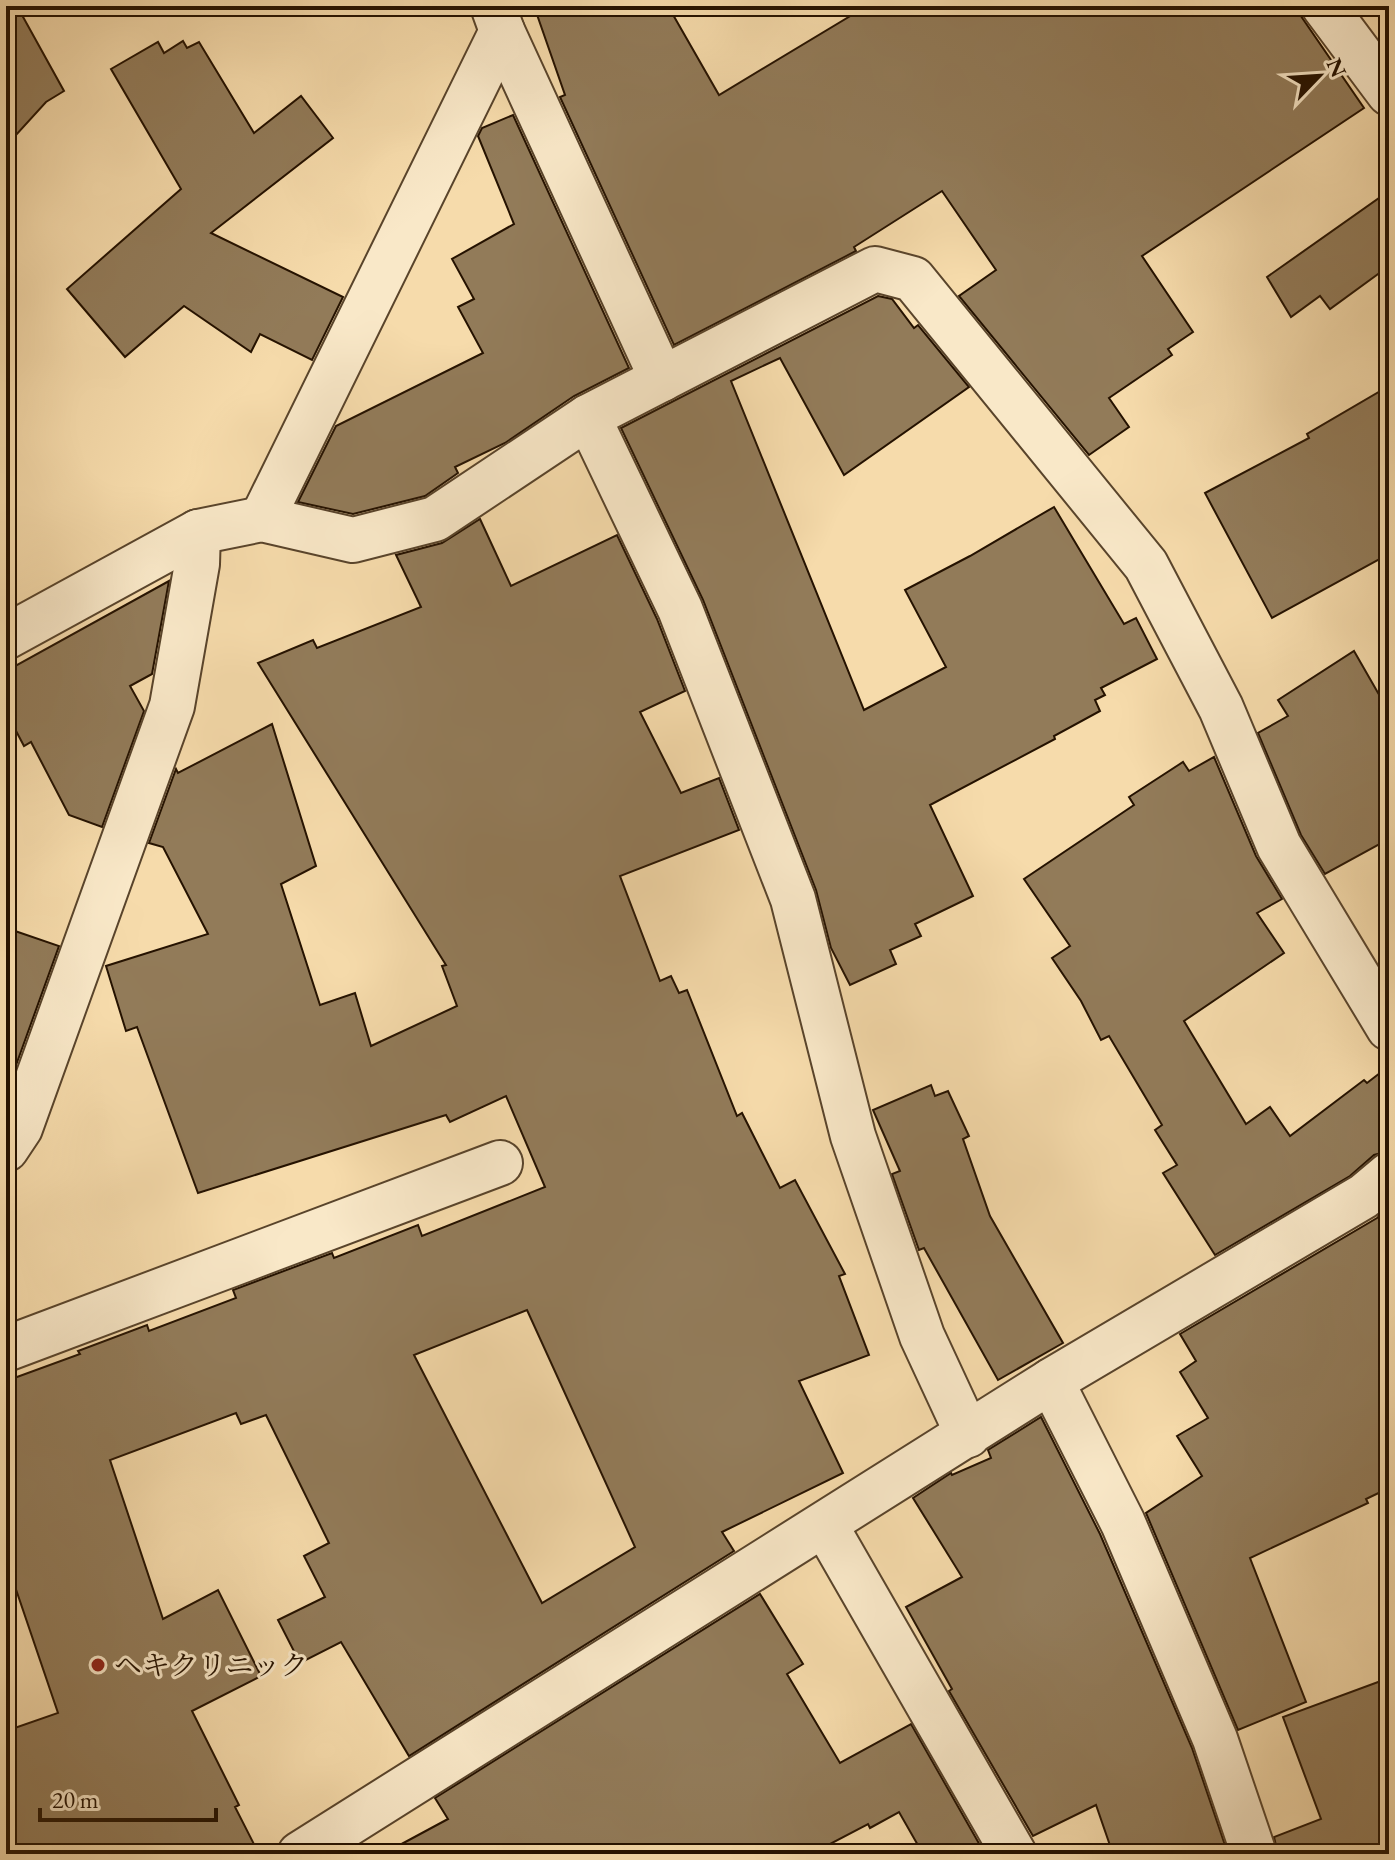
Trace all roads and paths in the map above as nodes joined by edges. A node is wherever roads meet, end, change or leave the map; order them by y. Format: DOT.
graph roads {
  1 [pos="1324,6"];
  2 [pos="498,18"];
  3 [pos="1389,93"];
  4 [pos="662,379"];
  5 [pos="588,417"];
  6 [pos="262,519"];
  7 [pos="198,532"];
  8 [pos="6,637"];
  9 [pos="1389,1028"];
  10 [pos="6,1149"];
  11 [pos="500,1163"];
  12 [pos="1389,1175"];
  13 [pos="6,1349"];
  14 [pos="1051,1381"];
  15 [pos="968,1435"];
  16 [pos="825,1525"];
  17 [pos="300,1854"];
  18 [pos="1014,1854"];
  19 [pos="1254,1854"];
  1 -- 3 [label="street"];
  2 -- 4 [label="street"];
  2 -- 6 [label="street"];
  4 -- 5 [label="street"];
  4 -- 9 [label="street"];
  5 -- 6 [label="street"];
  5 -- 15 [label="street"];
  6 -- 7 [label="street"];
  7 -- 8 [label="street"];
  7 -- 10 [label="street"];
  11 -- 13 [label="street"];
  12 -- 14 [label="street"];
  14 -- 15 [label="street"];
  14 -- 19 [label="street"];
  15 -- 16 [label="street"];
  16 -- 17 [label="street"];
  16 -- 18 [label="street"];
}
